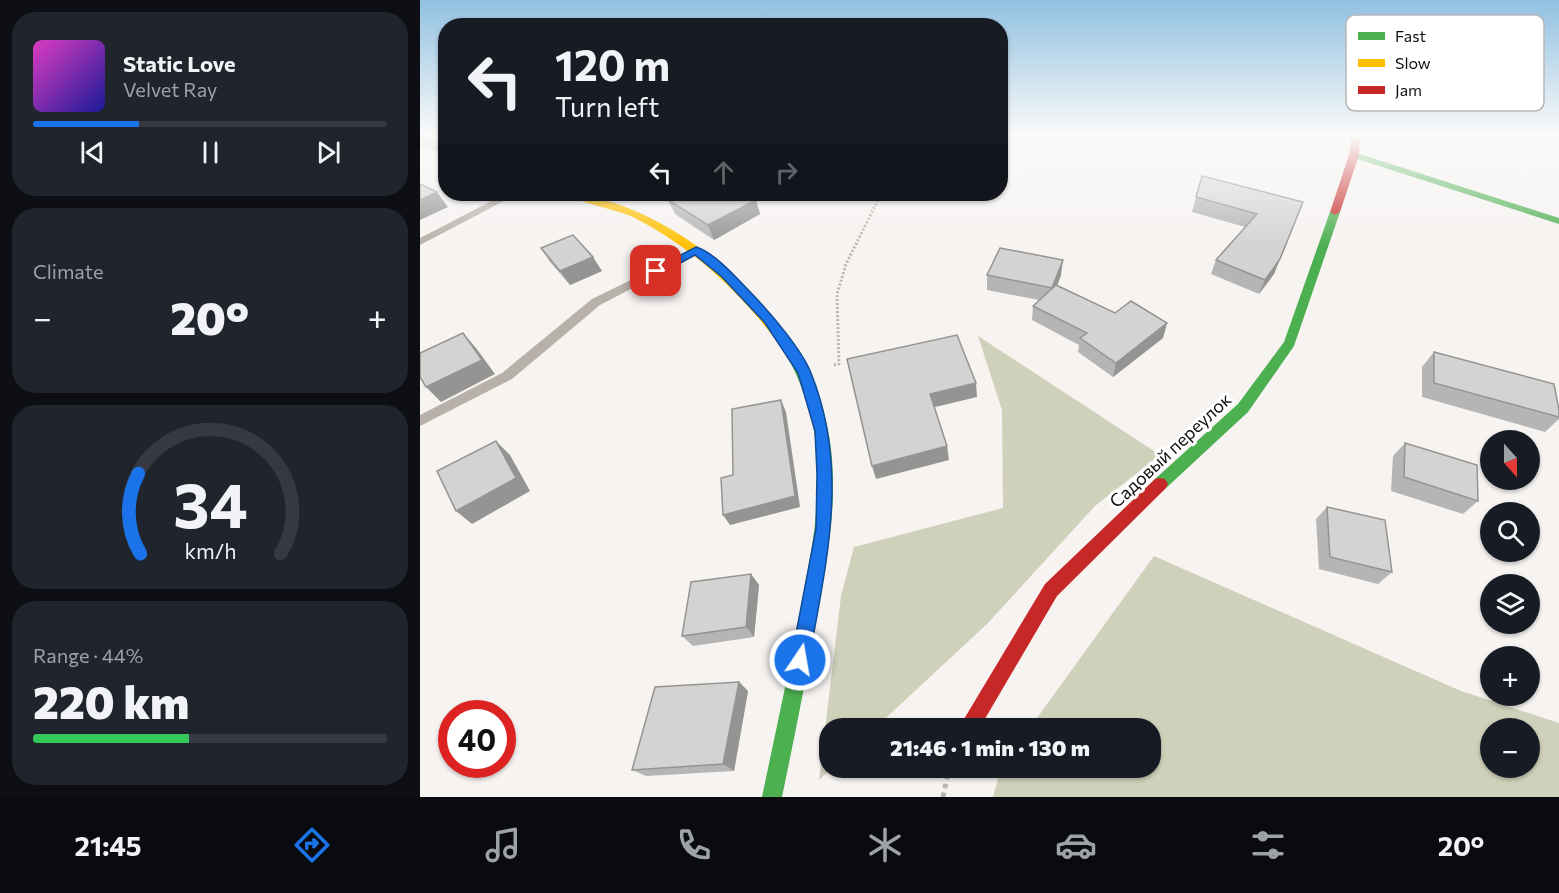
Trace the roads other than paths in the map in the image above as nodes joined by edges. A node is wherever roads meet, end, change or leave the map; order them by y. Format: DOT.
graph roads {
  1 [pos="1348,172"];
  2 [pos="1407,172"];
  3 [pos="499,201"];
  4 [pos="595,201"];
  5 [pos="1559,221"];
  6 [pos="420,242"];
  7 [pos="696,251"];
  8 [pos="420,421"];
  9 [pos="975,718"];
  10 [pos="772,797"];
  1 -- 9 [label="street, Садовый переулок"];
  2 -- 5 [label="street"];
  3 -- 6 [label="lane"];
  4 -- 7 [label="street"];
  7 -- 8 [label="lane"];
  7 -- 10 [label="street"];
}
